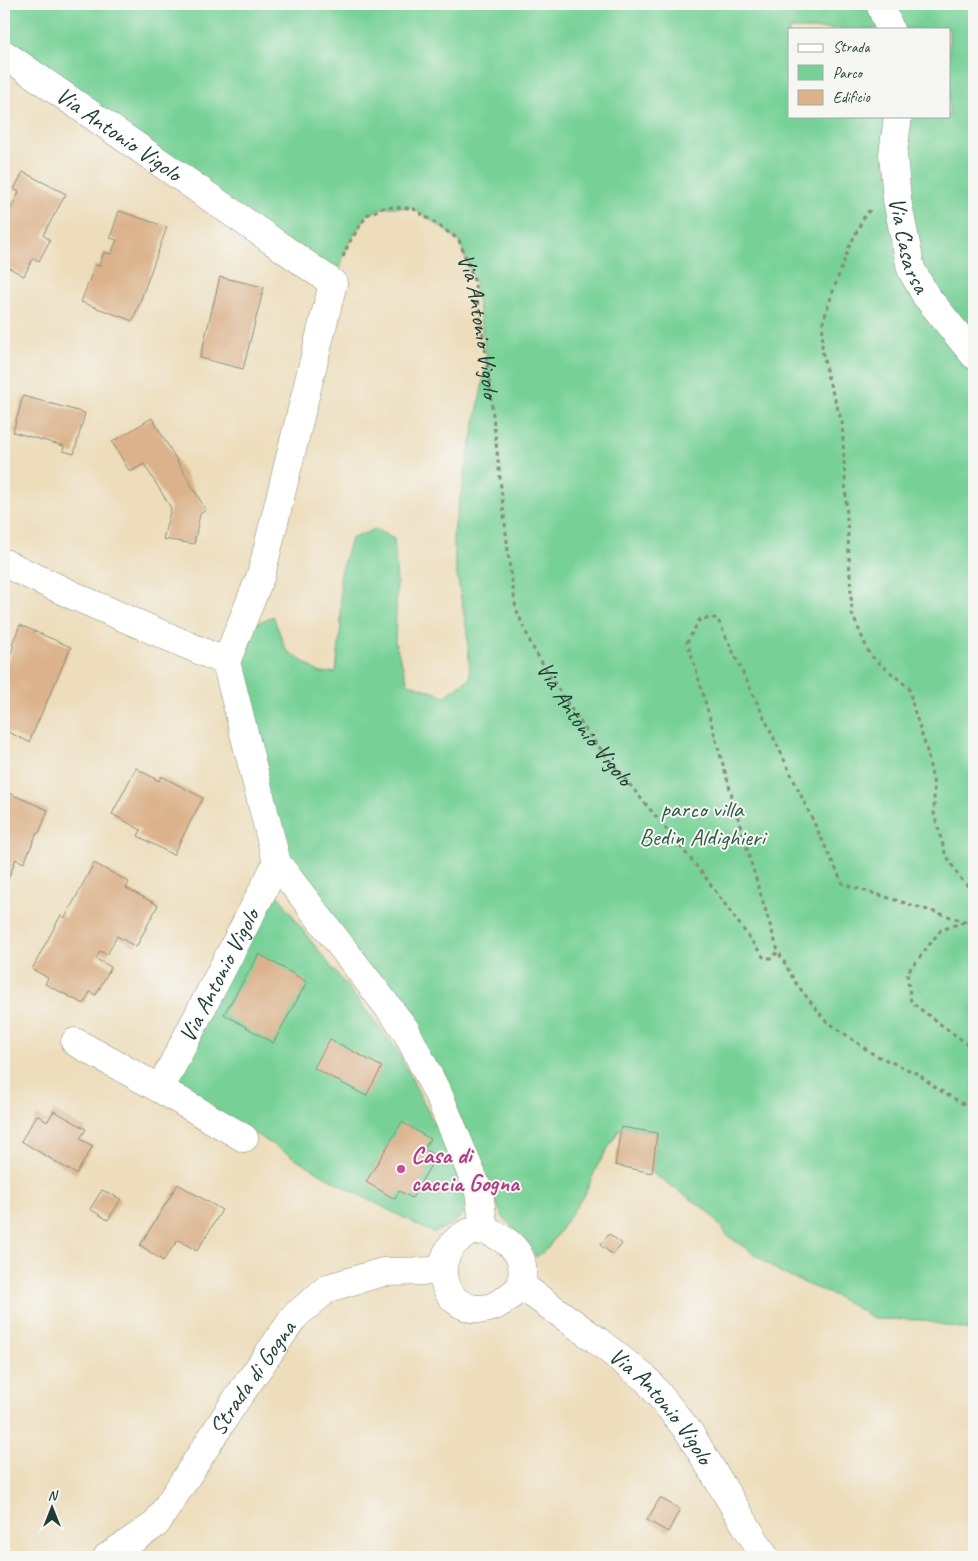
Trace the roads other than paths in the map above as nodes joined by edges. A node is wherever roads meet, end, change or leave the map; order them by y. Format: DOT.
graph roads {
  1 [pos="880,4"];
  2 [pos="890,28"];
  3 [pos="4,54"];
  4 [pos="898,118"];
  5 [pos="974,355"];
  6 [pos="4,563"];
  7 [pos="226,662"];
  8 [pos="277,863"];
  9 [pos="75,1042"];
  10 [pos="160,1089"];
  11 [pos="244,1138"];
  12 [pos="484,1230"];
  13 [pos="442,1271"];
  14 [pos="522,1286"];
  15 [pos="107,1557"];
  16 [pos="765,1557"];
  1 -- 2 [label="street"];
  3 -- 7 [label="street, Via Antonio Vigolo"];
  4 -- 5 [label="street, Via Casarsa"];
  6 -- 7 [label="street"];
  7 -- 8 [label="street"];
  8 -- 10 [label="street, Via Antonio Vigolo"];
  8 -- 12 [label="street"];
  9 -- 10 [label="street"];
  10 -- 11 [label="street"];
  12 -- 13 [label="street"];
  12 -- 14 [label="street"];
  13 -- 14 [label="street"];
  13 -- 15 [label="street, Strada di Gogna"];
  14 -- 16 [label="street, Via Antonio Vigolo"];
}
